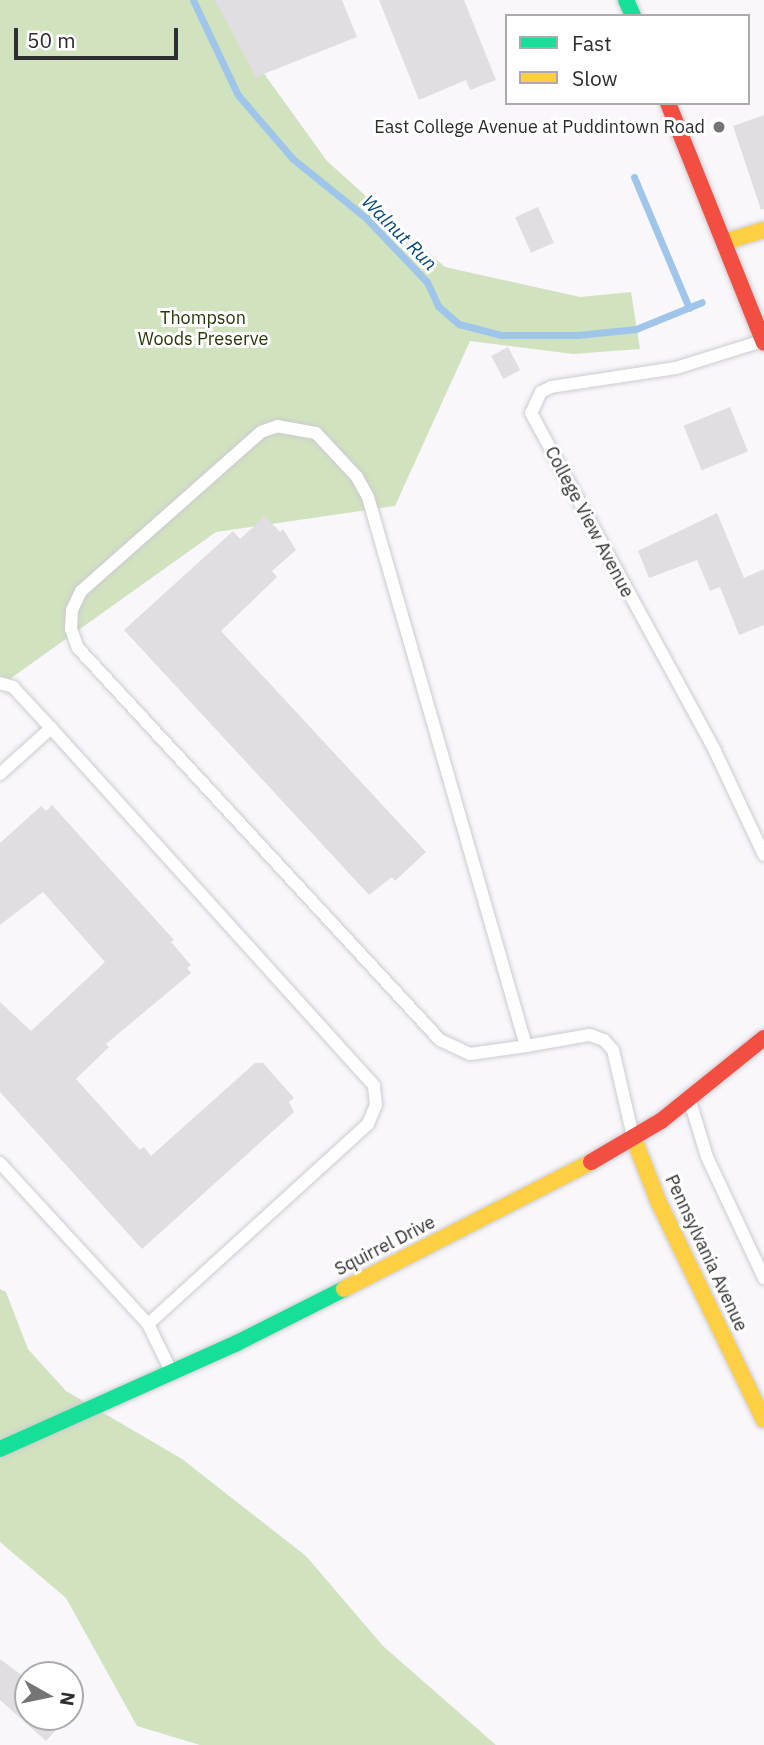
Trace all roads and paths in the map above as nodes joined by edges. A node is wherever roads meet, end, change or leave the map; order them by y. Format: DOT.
graph roads {
  1 [pos="669,105"];
  2 [pos="764,230"];
  3 [pos="724,242"];
  4 [pos="764,342"];
  5 [pos="0,682"];
  6 [pos="51,728"];
  7 [pos="0,774"];
  8 [pos="764,855"];
  9 [pos="764,1038"];
  10 [pos="526,1045"];
  11 [pos="689,1098"];
  12 [pos="634,1139"];
  13 [pos="0,1163"];
  14 [pos="764,1278"];
  15 [pos="148,1324"];
  16 [pos="172,1372"];
  17 [pos="764,1419"];
  18 [pos="0,1449"];
  1 -- 3 [label="street"];
  2 -- 3 [label="street"];
  3 -- 4 [label="street"];
  4 -- 8 [label="lane, College View Avenue"];
  5 -- 6 [label="lane"];
  6 -- 7 [label="lane"];
  6 -- 15 [label="lane"];
  9 -- 11 [label="street, Squirrel Drive"];
  10 -- 10 [label="lane"];
  10 -- 12 [label="lane"];
  11 -- 12 [label="street, Squirrel Drive"];
  11 -- 14 [label="lane"];
  12 -- 16 [label="street, Squirrel Drive"];
  12 -- 17 [label="street, Pennsylvania Avenue"];
  13 -- 15 [label="lane"];
  15 -- 16 [label="lane"];
  16 -- 18 [label="street, Squirrel Drive"];
}
